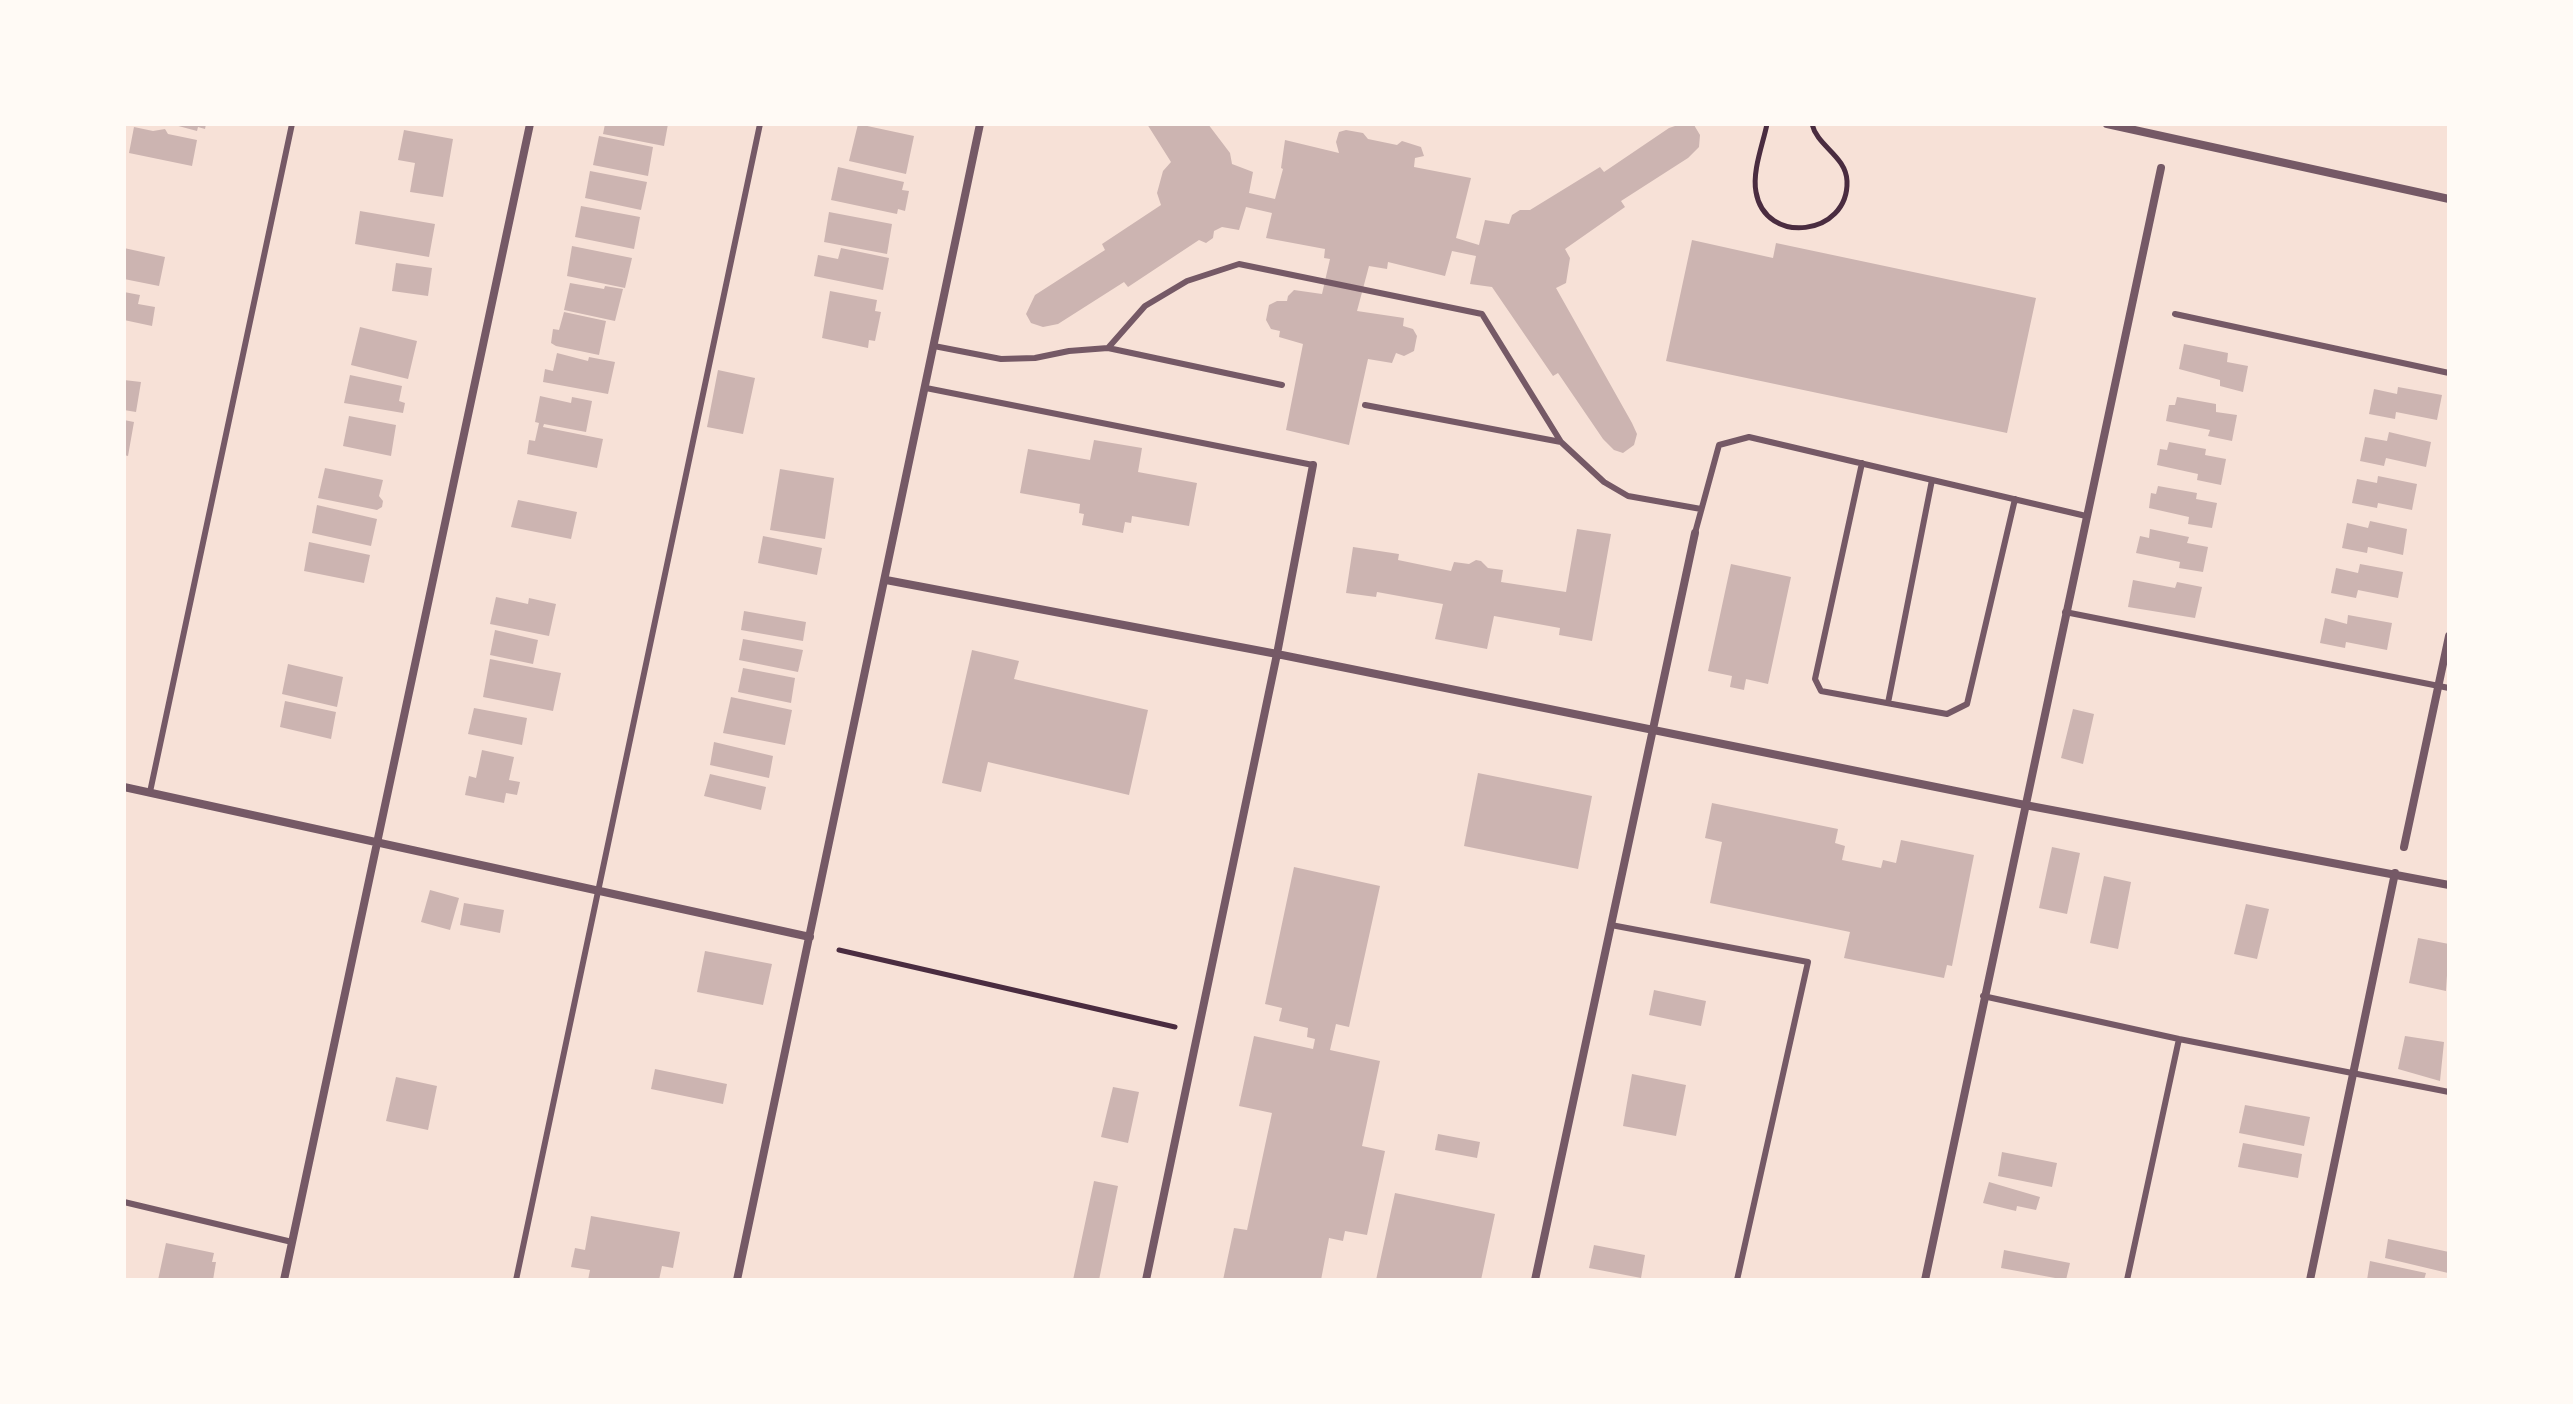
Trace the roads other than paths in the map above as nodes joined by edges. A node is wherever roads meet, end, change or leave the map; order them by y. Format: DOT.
graph roads {
  1 [pos="292,124"];
  2 [pos="530,124"];
  3 [pos="760,124"];
  4 [pos="980,124"];
  5 [pos="2107,124"];
  6 [pos="2161,168"];
  7 [pos="2449,199"];
  8 [pos="2175,314"];
  9 [pos="934,346"];
  10 [pos="1108,348"];
  11 [pos="2449,373"];
  12 [pos="1282,385"];
  13 [pos="926,388"];
  14 [pos="1365,405"];
  15 [pos="1561,442"];
  16 [pos="1862,463"];
  17 [pos="1313,465"];
  18 [pos="1932,480"];
  19 [pos="2015,499"];
  20 [pos="1701,509"];
  21 [pos="2086,516"];
  22 [pos="1695,533"];
  23 [pos="886,580"];
  24 [pos="2065,612"];
  25 [pos="2449,636"];
  26 [pos="1277,654"];
  27 [pos="2438,685"];
  28 [pos="2449,688"];
  29 [pos="1888,703"];
  30 [pos="1653,729"];
  31 [pos="124,787"];
  32 [pos="150,792"];
  33 [pos="2025,805"];
  34 [pos="376,842"];
  35 [pos="2404,847"];
  36 [pos="2395,873"];
  37 [pos="2449,885"];
  38 [pos="600,891"];
  39 [pos="1611,925"];
  40 [pos="810,937"];
  41 [pos="1983,996"];
  42 [pos="2179,1039"];
  43 [pos="2352,1074"];
  44 [pos="2449,1092"];
  45 [pos="124,1202"];
  46 [pos="292,1242"];
  47 [pos="284,1280"];
  48 [pos="516,1280"];
  49 [pos="737,1280"];
  50 [pos="1146,1280"];
  51 [pos="1535,1280"];
  52 [pos="1737,1280"];
  53 [pos="1925,1280"];
  54 [pos="2127,1280"];
  55 [pos="2310,1280"];
  1 -- 32 [label="lane"];
  2 -- 34 [label="street"];
  3 -- 38 [label="lane"];
  4 -- 9 [label="street"];
  5 -- 7 [label="street"];
  6 -- 21 [label="street"];
  8 -- 11 [label="lane"];
  9 -- 10 [label="lane"];
  9 -- 13 [label="street"];
  10 -- 12 [label="lane"];
  10 -- 15 [label="lane"];
  13 -- 17 [label="lane"];
  13 -- 23 [label="street"];
  14 -- 15 [label="lane"];
  15 -- 20 [label="lane"];
  16 -- 18 [label="lane"];
  16 -- 20 [label="lane"];
  16 -- 29 [label="lane"];
  17 -- 26 [label="street"];
  18 -- 19 [label="lane"];
  18 -- 29 [label="lane"];
  19 -- 21 [label="lane"];
  19 -- 29 [label="lane"];
  20 -- 22 [label="lane"];
  21 -- 24 [label="street"];
  22 -- 30 [label="street"];
  23 -- 26 [label="street"];
  23 -- 40 [label="street"];
  24 -- 27 [label="lane"];
  24 -- 33 [label="street"];
  25 -- 27 [label="street"];
  26 -- 30 [label="street"];
  26 -- 50 [label="street"];
  27 -- 28 [label="lane"];
  27 -- 35 [label="street"];
  30 -- 33 [label="street"];
  30 -- 39 [label="street"];
  31 -- 32 [label="street"];
  32 -- 34 [label="street"];
  33 -- 36 [label="street"];
  33 -- 41 [label="street"];
  34 -- 38 [label="street"];
  34 -- 46 [label="street"];
  36 -- 37 [label="street"];
  36 -- 43 [label="street"];
  38 -- 40 [label="street"];
  38 -- 48 [label="lane"];
  39 -- 51 [label="street"];
  39 -- 52 [label="lane"];
  40 -- 49 [label="street"];
  41 -- 42 [label="lane"];
  41 -- 53 [label="street"];
  42 -- 43 [label="lane"];
  42 -- 54 [label="lane"];
  43 -- 44 [label="lane"];
  43 -- 55 [label="street"];
  45 -- 46 [label="lane"];
  46 -- 47 [label="street"];
}
